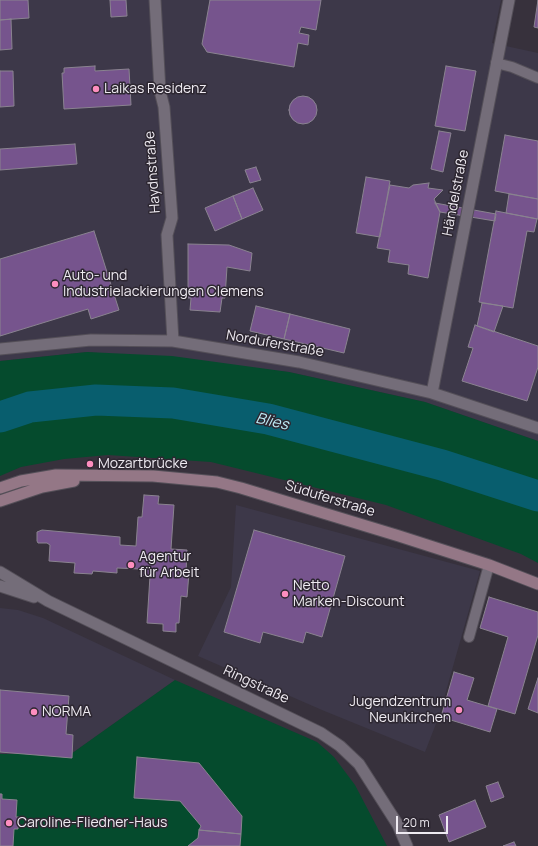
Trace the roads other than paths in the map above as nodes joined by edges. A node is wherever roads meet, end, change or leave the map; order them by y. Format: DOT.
graph roads {
  1 [pos="155,0"];
  2 [pos="508,0"];
  3 [pos="496,63"];
  4 [pos="538,78"];
  5 [pos="173,341"];
  6 [pos="0,349"];
  7 [pos="432,392"];
  8 [pos="538,428"];
  9 [pos="107,475"];
  10 [pos="0,488"];
  11 [pos="0,501"];
  12 [pos="489,565"];
  13 [pos="0,572"];
  14 [pos="538,584"];
  15 [pos="0,586"];
  16 [pos="48,601"];
  17 [pos="469,637"];
  18 [pos="407,846"];
  1 -- 5 [label="street, Haydnstraße"];
  2 -- 3 [label="street, Händelstraße"];
  3 -- 4 [label="lane"];
  3 -- 7 [label="street, Händelstraße"];
  5 -- 6 [label="street, Norduferstraße"];
  5 -- 7 [label="street, Norduferstraße"];
  7 -- 8 [label="street, Norduferstraße"];
  9 -- 10 [label="main road, Süduferstraße"];
  9 -- 11 [label="main road, Süduferstraße"];
  9 -- 12 [label="main road, Süduferstraße"];
  12 -- 14 [label="main road, Süduferstraße"];
  12 -- 17 [label="lane"];
  13 -- 16 [label="street, Ringstraße"];
  15 -- 16 [label="street, Ringstraße"];
  16 -- 18 [label="street, Ringstraße"];
}
